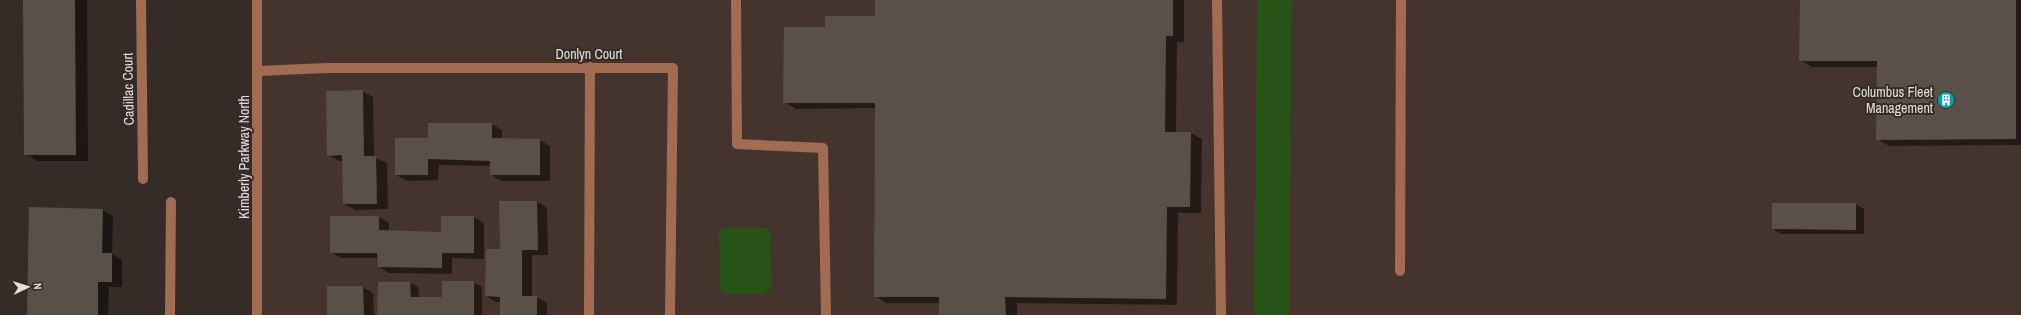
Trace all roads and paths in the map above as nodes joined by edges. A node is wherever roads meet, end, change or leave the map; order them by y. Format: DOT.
graph roads {
  1 [pos="141,0"];
  2 [pos="257,0"];
  3 [pos="736,0"];
  4 [pos="1217,0"];
  5 [pos="1401,0"];
  6 [pos="590,67"];
  7 [pos="258,71"];
  8 [pos="143,179"];
  9 [pos="171,202"];
  10 [pos="1400,271"];
  11 [pos="170,315"];
  12 [pos="257,315"];
  13 [pos="589,315"];
  14 [pos="670,315"];
  15 [pos="826,315"];
  16 [pos="1221,315"];
  1 -- 8 [label="street, Cadillac Court"];
  2 -- 7 [label="street, Kimberly Parkway North"];
  3 -- 15 [label="street"];
  4 -- 16 [label="street"];
  5 -- 10 [label="street"];
  6 -- 7 [label="street, Donlyn Court"];
  6 -- 13 [label="street"];
  6 -- 14 [label="street, Donlyn Court"];
  7 -- 12 [label="street, Kimberly Parkway North"];
  9 -- 11 [label="street"];
}
